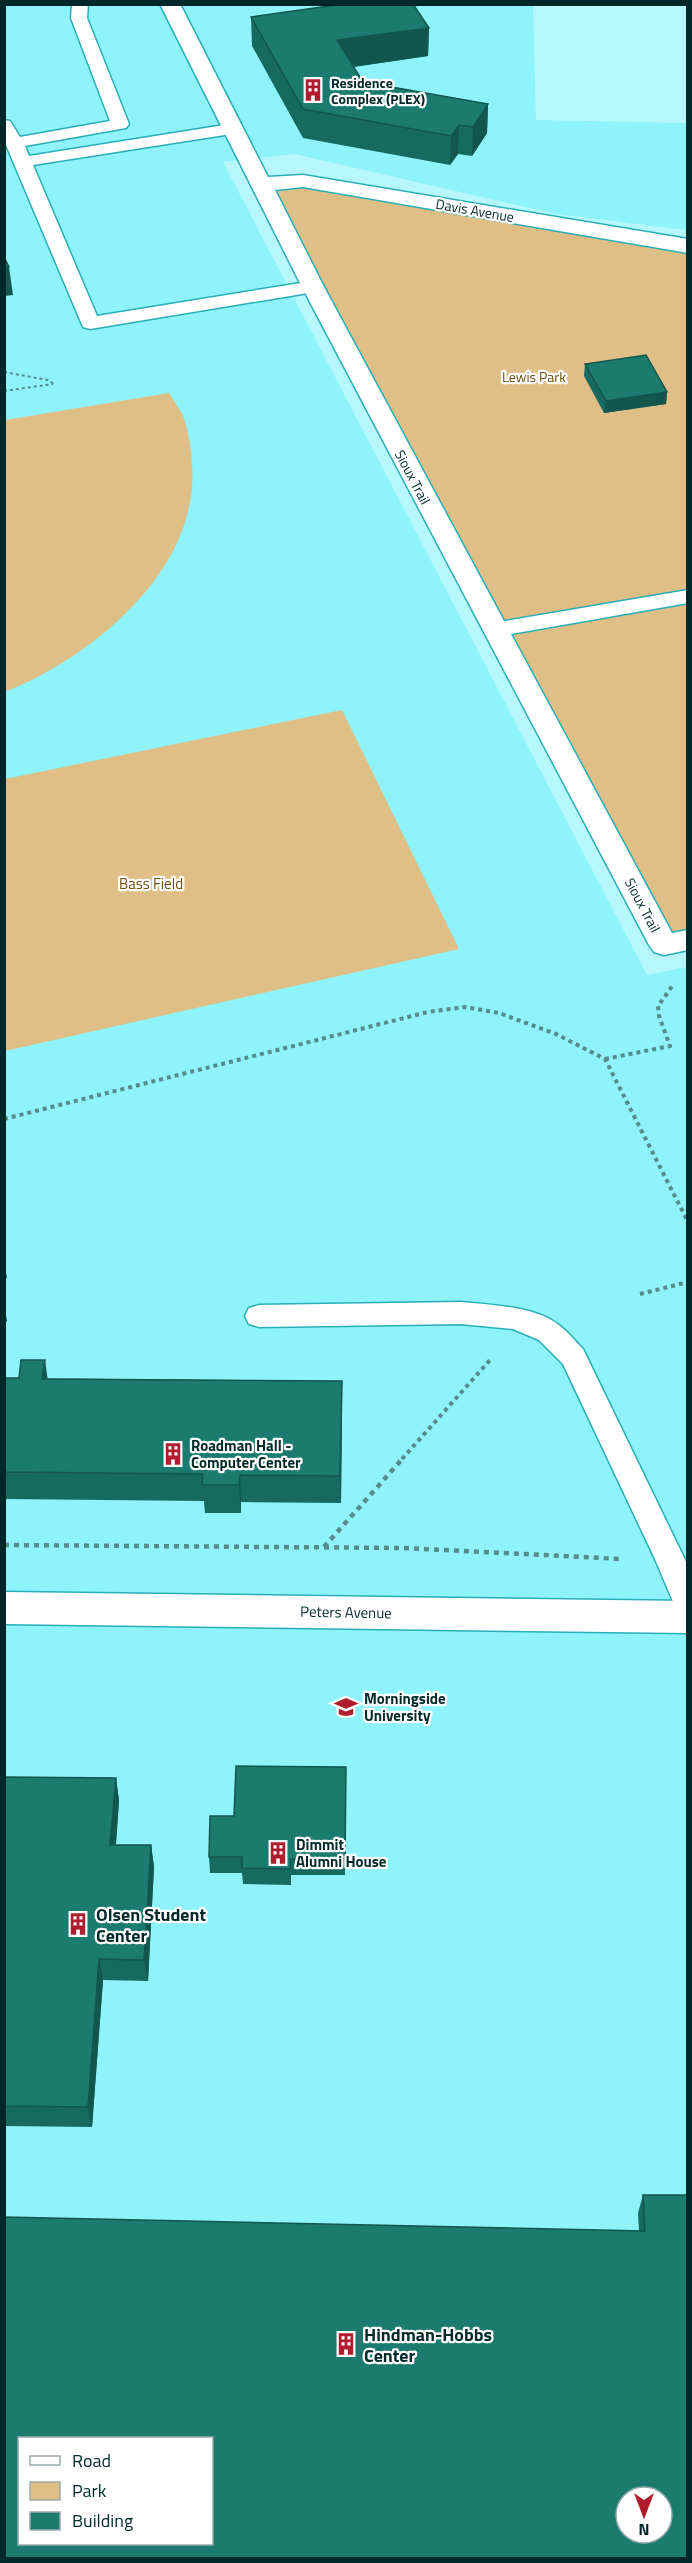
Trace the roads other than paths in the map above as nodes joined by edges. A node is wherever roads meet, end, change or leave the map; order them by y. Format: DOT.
graph roads {
  1 [pos="80,4"];
  2 [pos="170,4"];
  3 [pos="4,125"];
  4 [pos="231,129"];
  5 [pos="15,143"];
  6 [pos="21,162"];
  7 [pos="261,184"];
  8 [pos="687,246"];
  9 [pos="313,287"];
  10 [pos="687,596"];
  11 [pos="494,630"];
  12 [pos="676,942"];
  13 [pos="259,1316"];
  14 [pos="687,1602"];
  15 [pos="4,1608"];
  16 [pos="687,1617"];
  1 -- 5 [label="lane"];
  2 -- 4 [label="street, Sioux Trail"];
  3 -- 5 [label="lane"];
  4 -- 6 [label="lane"];
  4 -- 7 [label="street, Sioux Trail"];
  5 -- 6 [label="lane"];
  6 -- 9 [label="lane"];
  7 -- 8 [label="street, Davis Avenue"];
  7 -- 9 [label="street, Sioux Trail"];
  9 -- 11 [label="street, Sioux Trail"];
  10 -- 11 [label="lane"];
  11 -- 12 [label="street, Sioux Trail"];
  13 -- 14 [label="lane"];
  15 -- 16 [label="street, Peters Avenue"];
}
